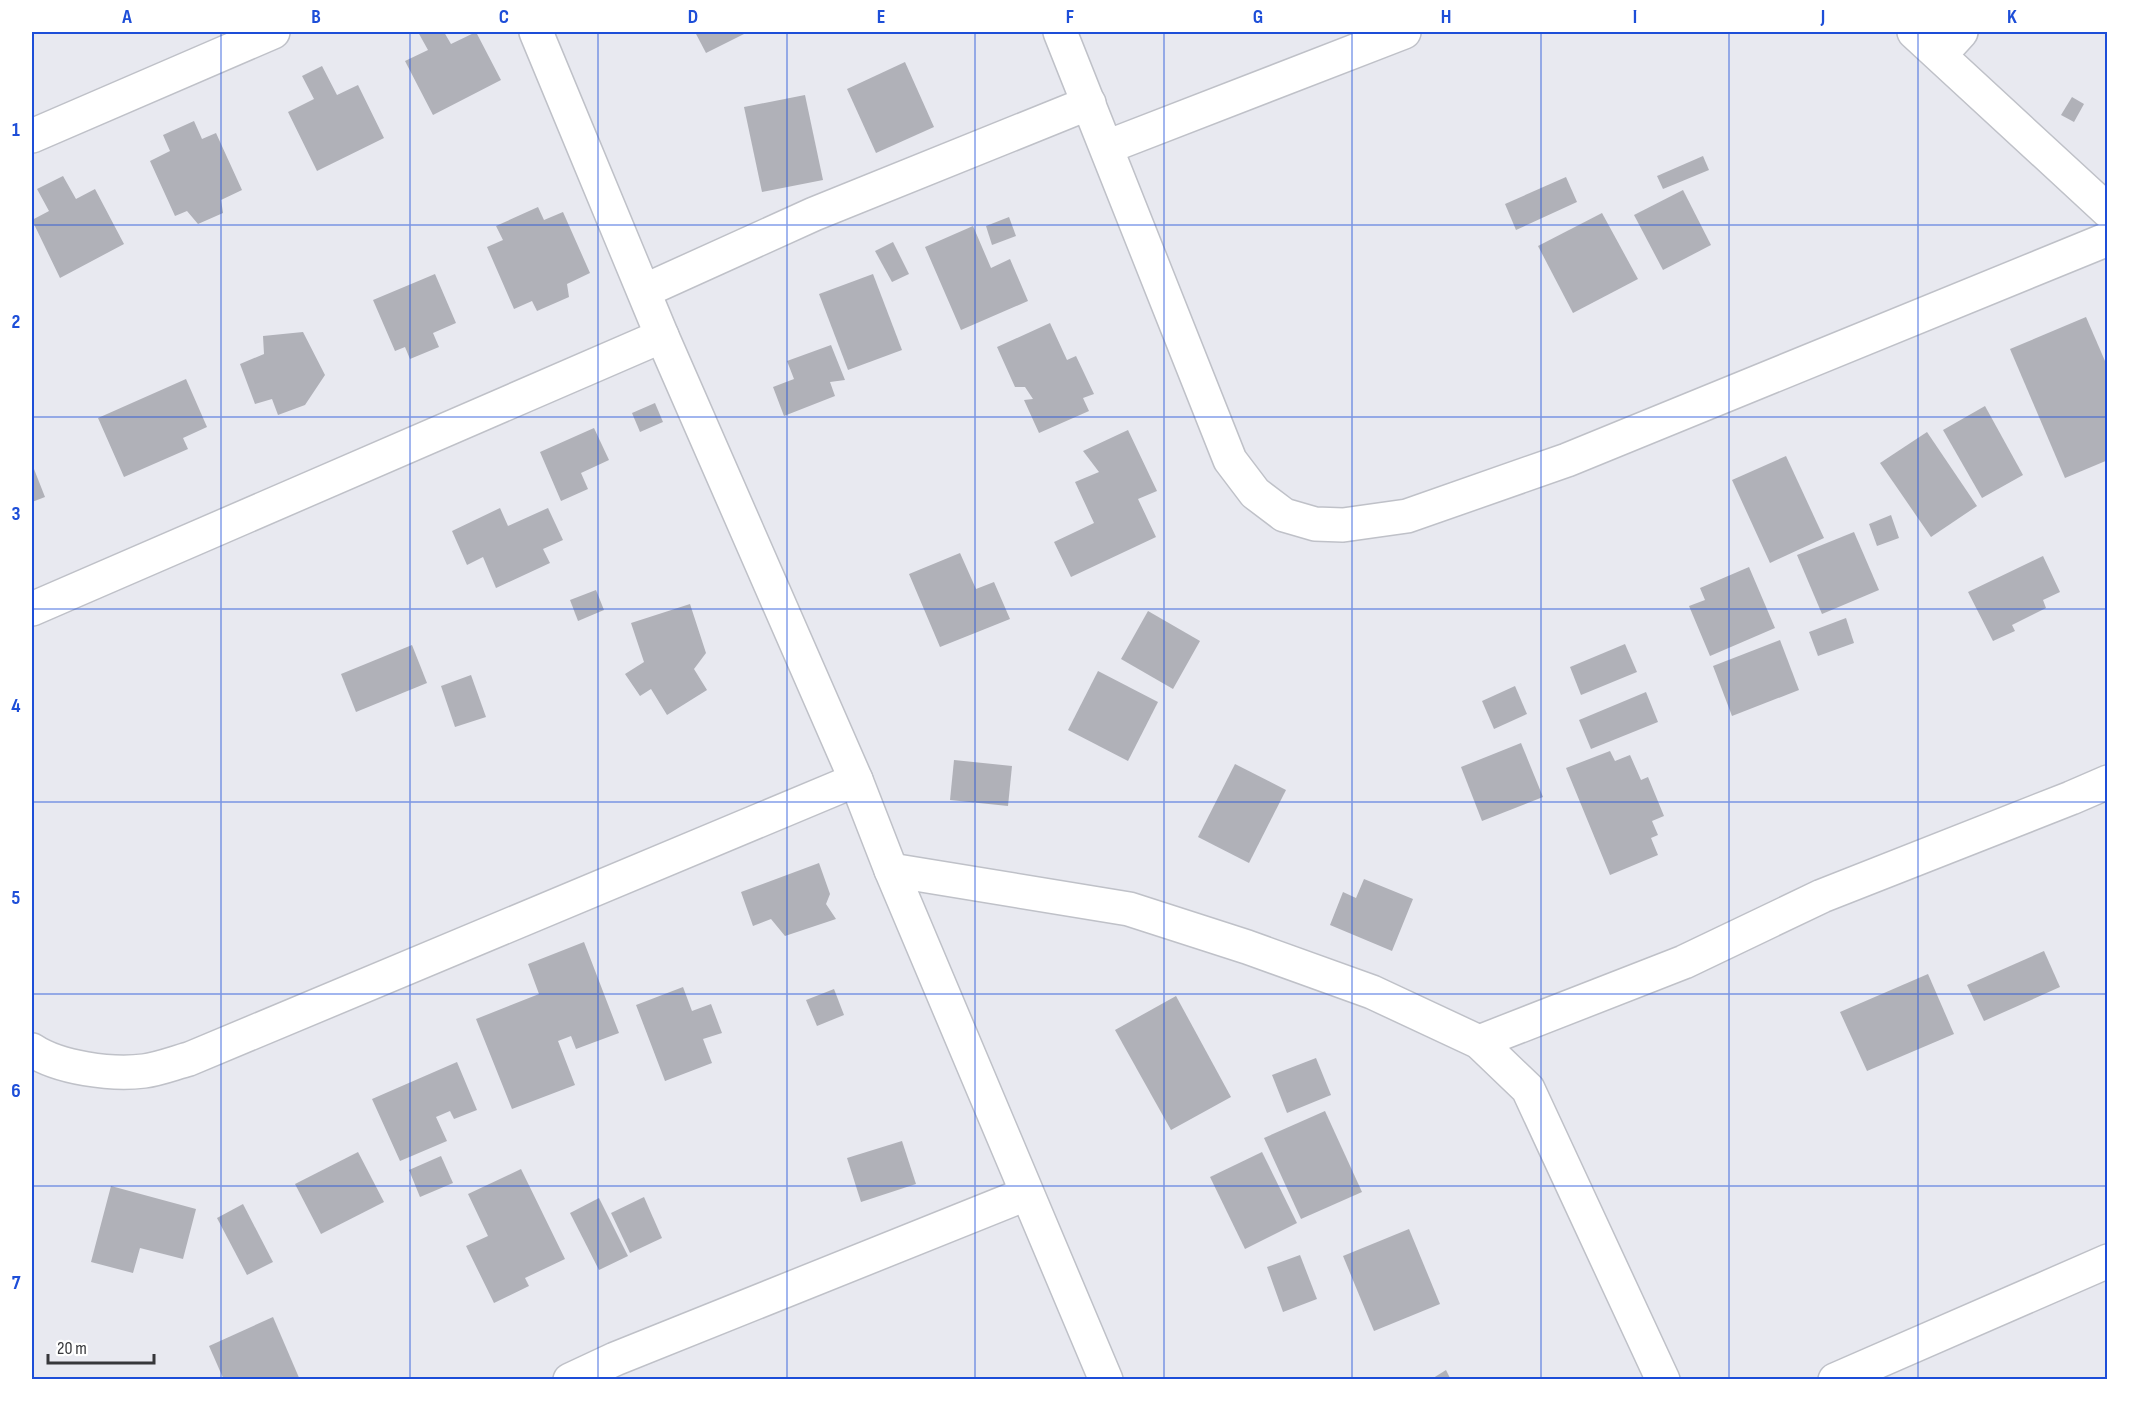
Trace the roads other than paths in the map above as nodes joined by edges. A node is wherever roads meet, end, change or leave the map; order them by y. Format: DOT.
graph roads {
  1 [pos="273,32"];
  2 [pos="536,32"];
  3 [pos="1060,32"];
  4 [pos="1404,32"];
  5 [pos="1914,32"];
  6 [pos="1950,43"];
  7 [pos="1089,103"];
  8 [pos="32,136"];
  9 [pos="1107,147"];
  10 [pos="2108,211"];
  11 [pos="2108,239"];
  12 [pos="644,291"];
  13 [pos="662,336"];
  14 [pos="32,609"];
  15 [pos="856,780"];
  16 [pos="2108,782"];
  17 [pos="891,870"];
  18 [pos="1479,1042"];
  19 [pos="32,1050"];
  20 [pos="1026,1194"];
  21 [pos="2108,1261"];
  22 [pos="570,1380"];
  23 [pos="1106,1380"];
  24 [pos="1663,1380"];
  25 [pos="1835,1380"];
  1 -- 8 [label="street"];
  2 -- 12 [label="street"];
  3 -- 7 [label="street"];
  4 -- 9 [label="street"];
  5 -- 6 [label="street"];
  6 -- 10 [label="street"];
  7 -- 9 [label="street"];
  7 -- 12 [label="street"];
  9 -- 11 [label="street"];
  12 -- 13 [label="street"];
  13 -- 14 [label="street"];
  13 -- 15 [label="street"];
  15 -- 17 [label="street"];
  15 -- 19 [label="street"];
  16 -- 18 [label="street"];
  17 -- 18 [label="street"];
  17 -- 20 [label="street"];
  18 -- 24 [label="street"];
  20 -- 22 [label="street"];
  20 -- 23 [label="street"];
  21 -- 25 [label="street"];
}
